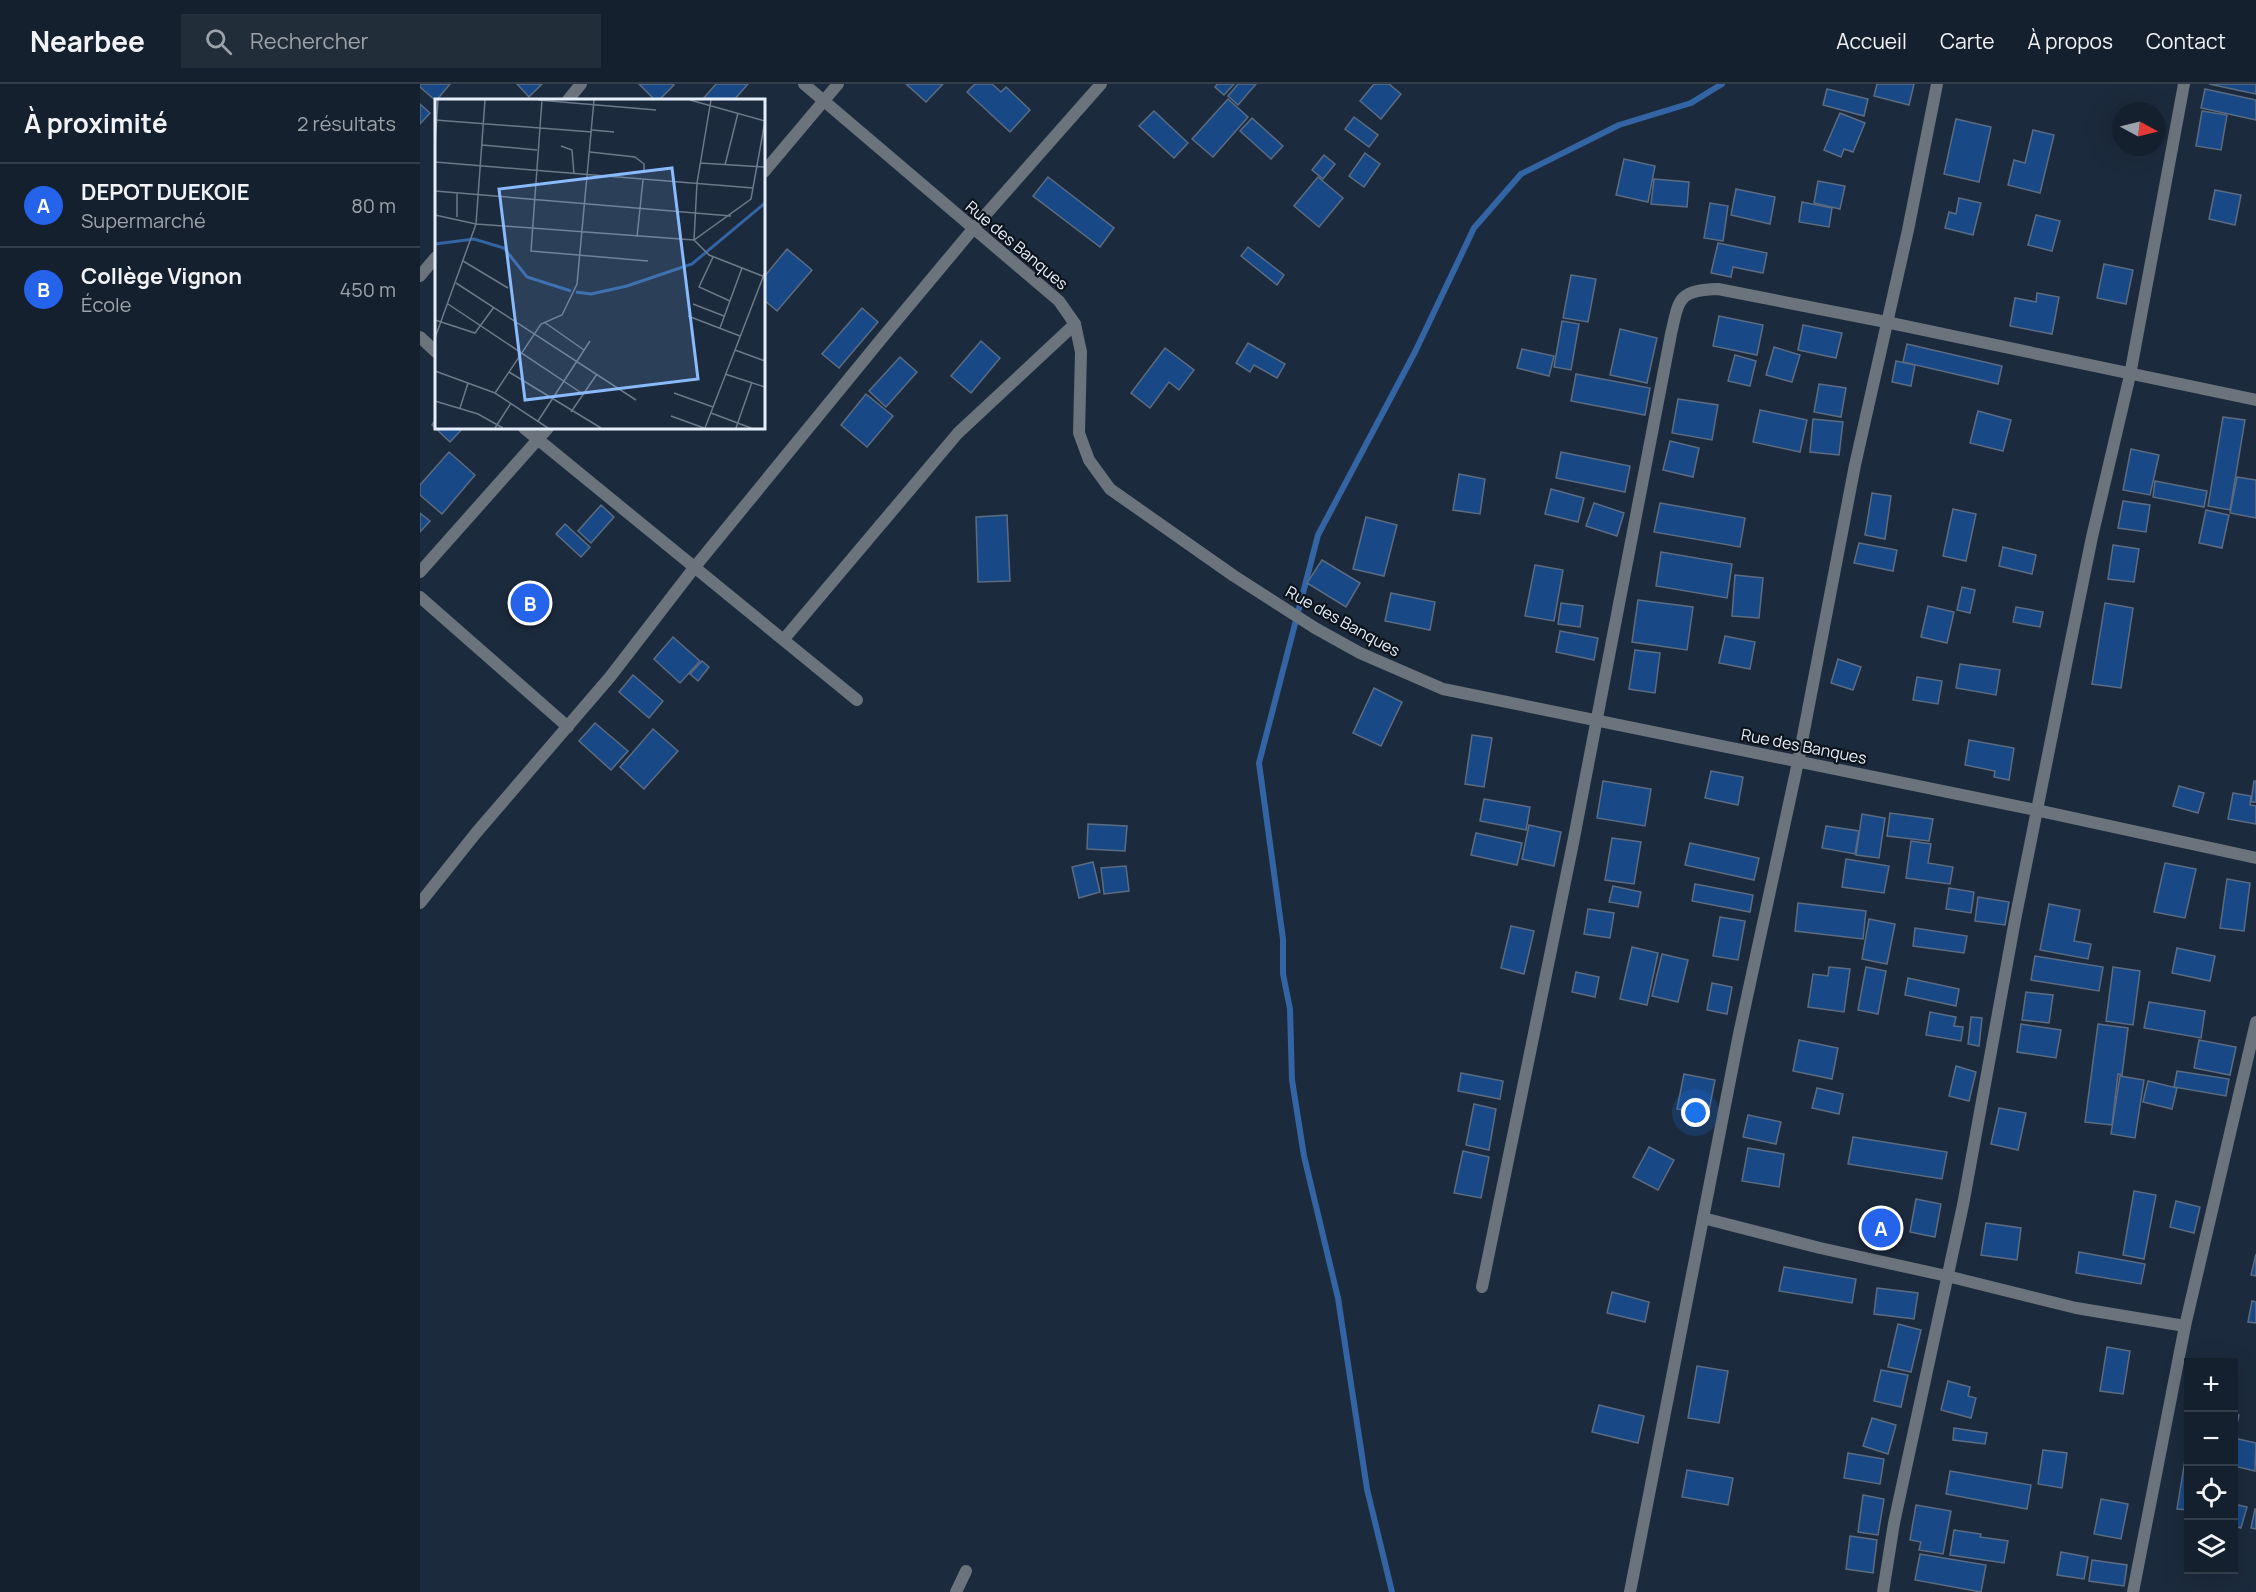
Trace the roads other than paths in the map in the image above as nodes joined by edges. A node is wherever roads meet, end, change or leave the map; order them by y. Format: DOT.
graph roads {
  1 [pos="581,84"];
  2 [pos="804,84"];
  3 [pos="838,84"];
  4 [pos="1101,84"];
  5 [pos="1937,84"];
  6 [pos="2184,84"];
  7 [pos="569,99"];
  8 [pos="823,101"];
  9 [pos="765,171"];
  10 [pos="973,229"];
  11 [pos="435,258"];
  12 [pos="420,276"];
  13 [pos="1886,322"];
  14 [pos="1076,324"];
  15 [pos="420,338"];
  16 [pos="435,351"];
  17 [pos="2130,375"];
  18 [pos="2256,400"];
  19 [pos="525,429"];
  20 [pos="547,429"];
  21 [pos="538,440"];
  22 [pos="694,568"];
  23 [pos="420,572"];
  24 [pos="420,597"];
  25 [pos="784,639"];
  26 [pos="857,700"];
  27 [pos="1597,721"];
  28 [pos="568,727"];
  29 [pos="1798,762"];
  30 [pos="2036,810"];
  31 [pos="2256,858"];
  32 [pos="420,903"];
  33 [pos="2256,1022"];
  34 [pos="1703,1218"];
  35 [pos="1947,1276"];
  36 [pos="1482,1287"];
  37 [pos="2185,1326"];
  38 [pos="966,1571"];
  39 [pos="956,1592"];
  40 [pos="1630,1592"];
  41 [pos="1883,1592"];
  42 [pos="2133,1592"];
  1 -- 7 [label="street"];
  2 -- 8 [label="street, Rue des Banques"];
  3 -- 8 [label="street"];
  4 -- 10 [label="street"];
  5 -- 13 [label="street"];
  6 -- 17 [label="street"];
  8 -- 9 [label="street"];
  8 -- 10 [label="street, Rue des Banques"];
  10 -- 14 [label="street, Rue des Banques"];
  10 -- 22 [label="street"];
  11 -- 12 [label="street"];
  13 -- 17 [label="street"];
  13 -- 27 [label="street"];
  13 -- 29 [label="street"];
  14 -- 25 [label="street"];
  14 -- 27 [label="street, Rue des Banques"];
  15 -- 16 [label="street"];
  17 -- 18 [label="street"];
  17 -- 30 [label="street"];
  19 -- 21 [label="street"];
  20 -- 21 [label="street"];
  21 -- 22 [label="street"];
  21 -- 23 [label="street"];
  22 -- 25 [label="street"];
  22 -- 28 [label="street"];
  24 -- 28 [label="street"];
  25 -- 26 [label="street"];
  27 -- 29 [label="street, Rue des Banques"];
  27 -- 36 [label="street"];
  28 -- 32 [label="street"];
  29 -- 30 [label="street, Rue des Banques"];
  29 -- 34 [label="street"];
  30 -- 31 [label="street, Rue des Banques"];
  30 -- 35 [label="street"];
  33 -- 37 [label="street"];
  34 -- 35 [label="street"];
  34 -- 40 [label="street"];
  35 -- 37 [label="street"];
  35 -- 41 [label="street"];
  37 -- 42 [label="street"];
  38 -- 39 [label="street"];
}
